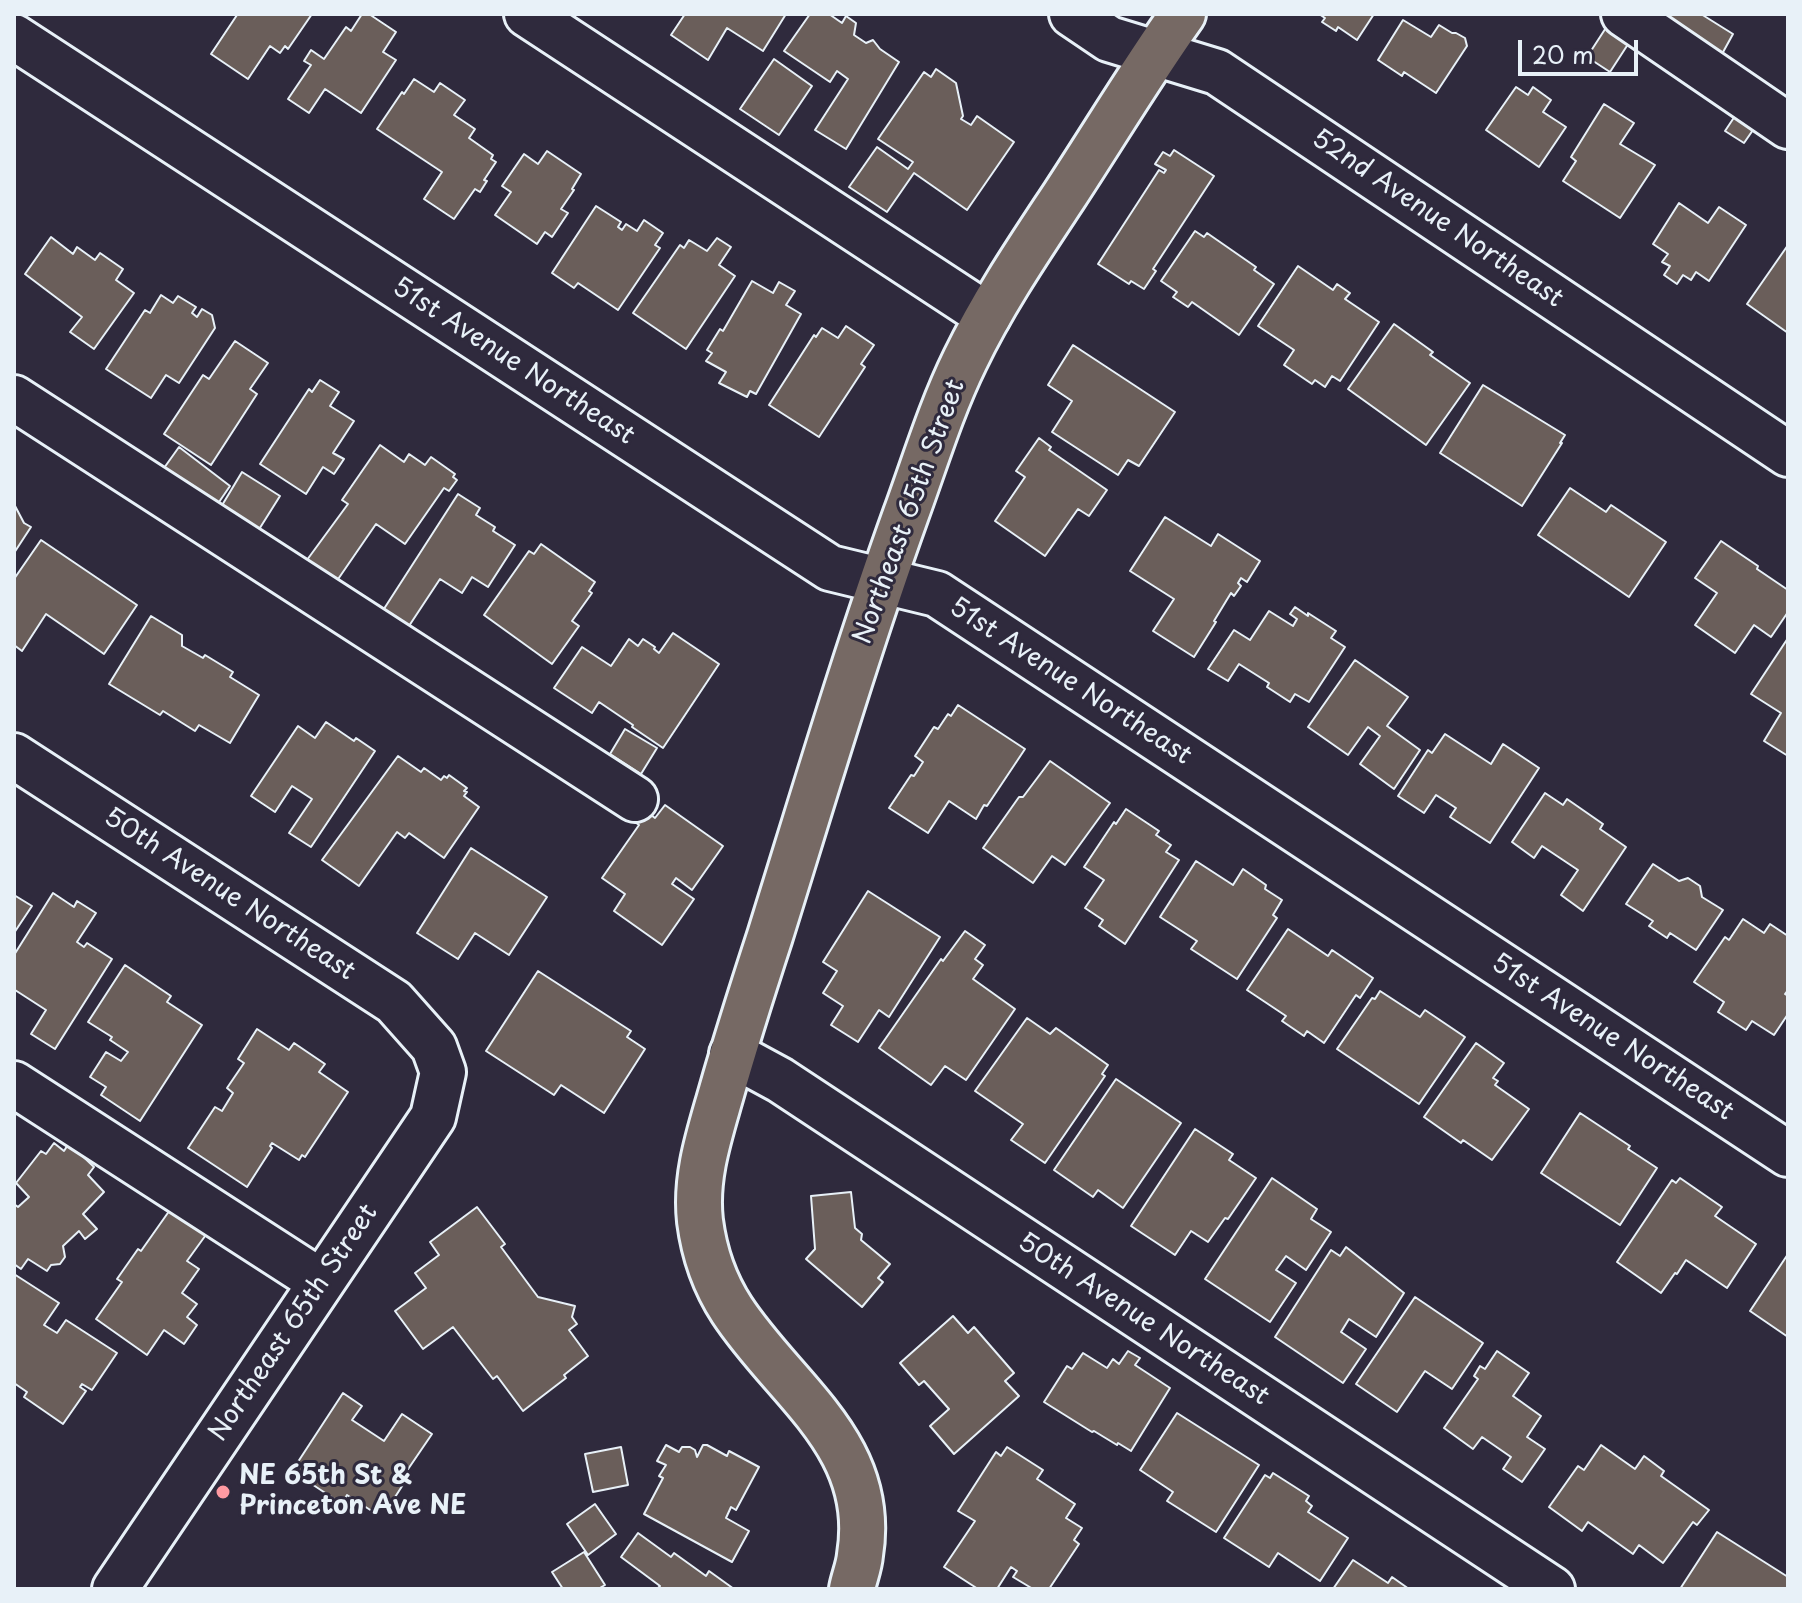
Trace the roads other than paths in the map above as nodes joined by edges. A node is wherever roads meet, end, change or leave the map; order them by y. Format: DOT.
graph roads {
  1 [pos="527,14"];
  2 [pos="1072,14"];
  3 [pos="1183,14"];
  4 [pos="1624,14"];
  5 [pos="14,37"];
  6 [pos="1156,52"];
  7 [pos="1788,126"];
  8 [pos="988,316"];
  9 [pos="14,398"];
  10 [pos="1788,454"];
  11 [pos="882,581"];
  12 [pos="14,756"];
  13 [pos="635,799"];
  14 [pos="434,1047"];
  15 [pos="732,1054"];
  16 [pos="14,1084"];
  17 [pos="1788,1154"];
  18 [pos="321,1282"];
  19 [pos="115,1589"];
  20 [pos="852,1589"];
  21 [pos="1552,1589"];
  1 -- 8 [label="street"];
  2 -- 6 [label="street, 52nd Avenue Northeast"];
  3 -- 6 [label="main road, Northeast 65th Street"];
  4 -- 7 [label="street"];
  5 -- 11 [label="street, 51st Avenue Northeast"];
  6 -- 8 [label="main road, Northeast 65th Street"];
  6 -- 10 [label="street, 52nd Avenue Northeast"];
  8 -- 11 [label="main road, Northeast 65th Street"];
  9 -- 13 [label="street"];
  11 -- 15 [label="main road, Northeast 65th Street"];
  11 -- 17 [label="street, 51st Avenue Northeast"];
  12 -- 14 [label="street, 50th Avenue Northeast"];
  14 -- 18 [label="street, Northeast 65th Street"];
  15 -- 20 [label="main road, Northeast 65th Street"];
  15 -- 21 [label="street, 50th Avenue Northeast"];
  16 -- 18 [label="street"];
  18 -- 19 [label="street, Northeast 65th Street"];
}
